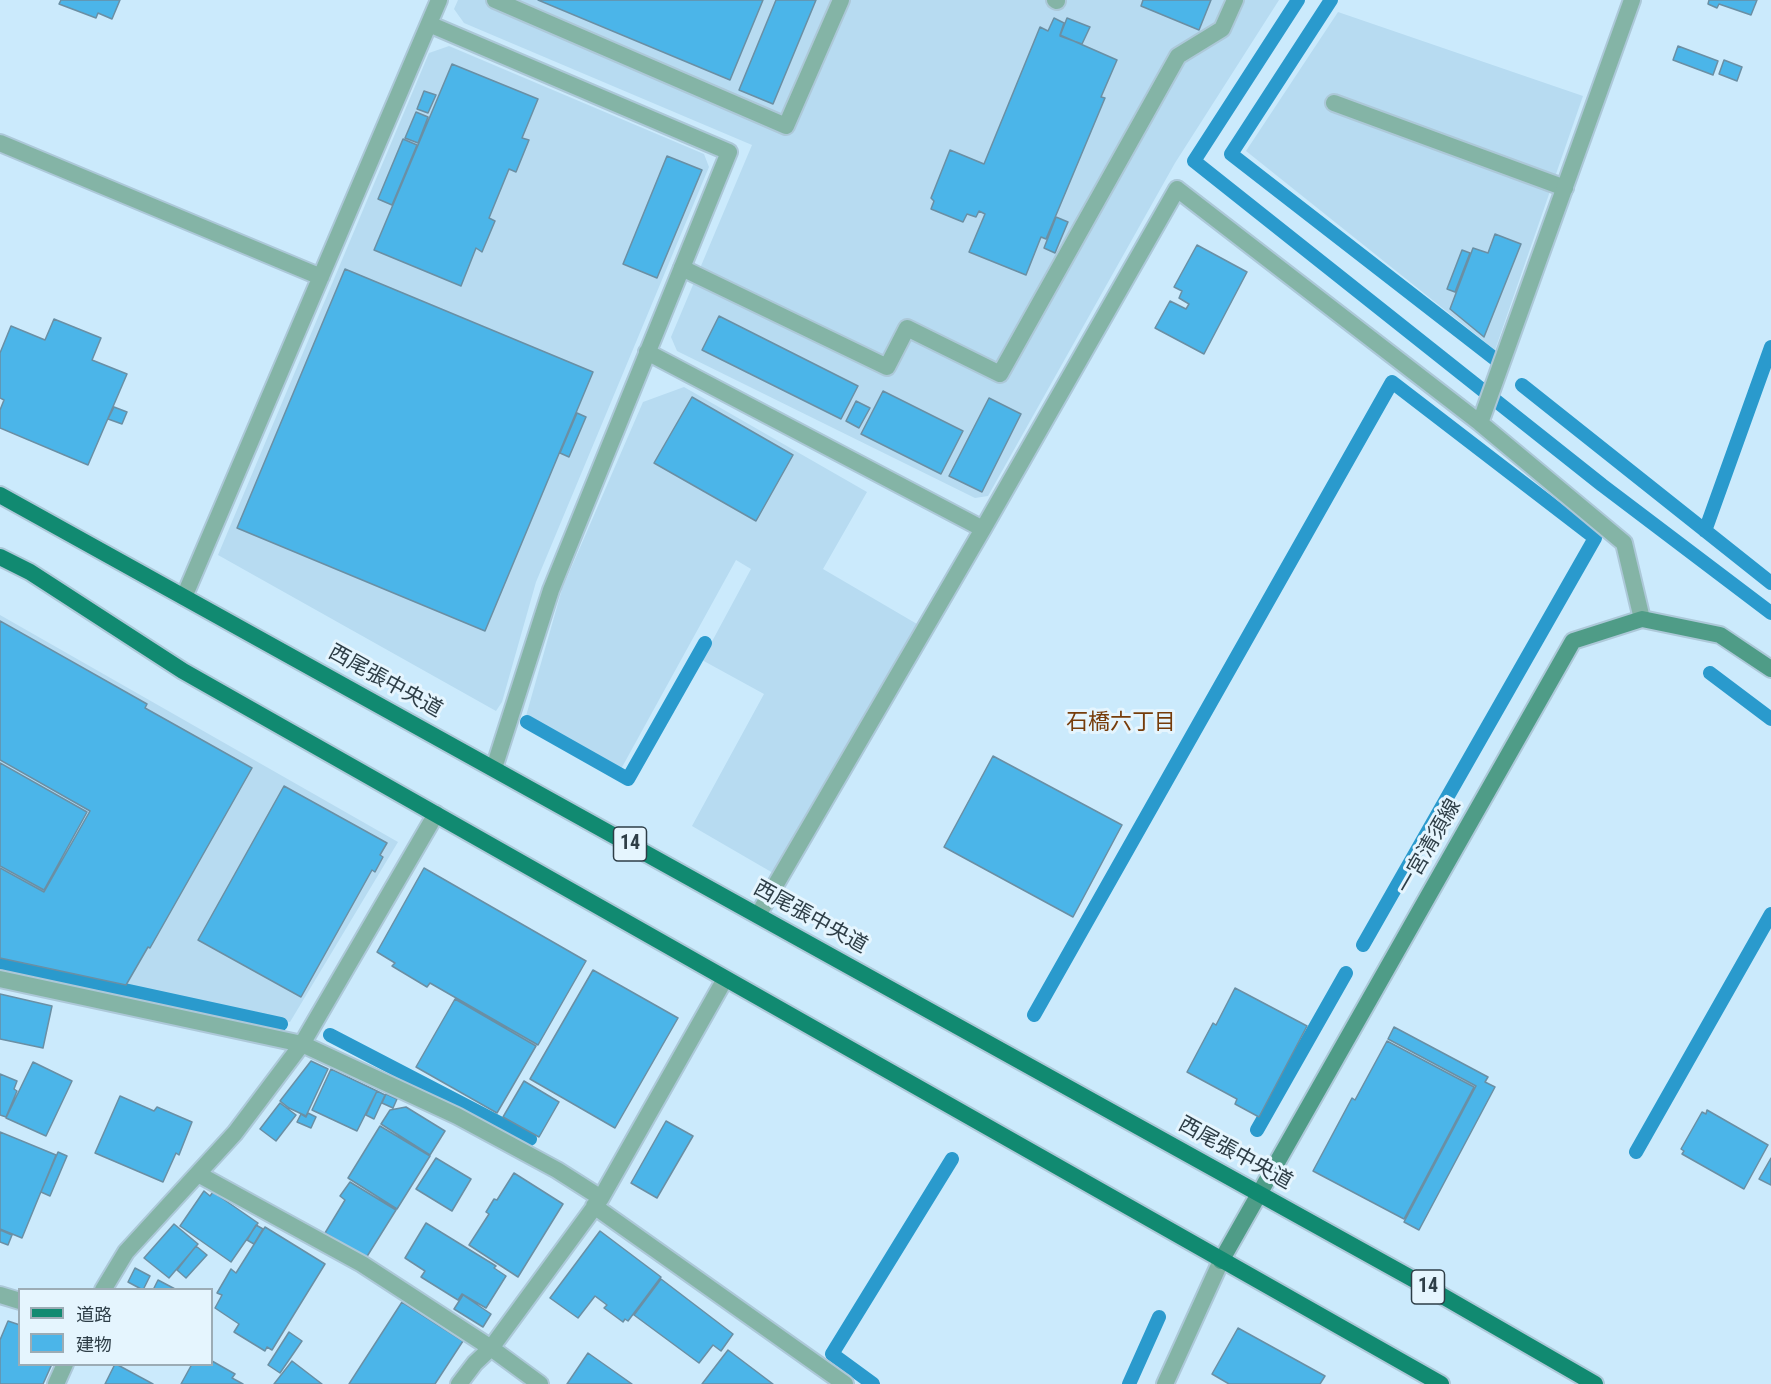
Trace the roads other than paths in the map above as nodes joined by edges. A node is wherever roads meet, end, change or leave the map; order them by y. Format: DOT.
graph roads {
  1 [pos="439,0"];
  2 [pos="495,0"];
  3 [pos="841,0"];
  4 [pos="1235,0"];
  5 [pos="1632,0"];
  6 [pos="429,24"];
  7 [pos="1334,103"];
  8 [pos="0,143"];
  9 [pos="1565,188"];
  10 [pos="682,268"];
  11 [pos="321,277"];
  12 [pos="647,352"];
  13 [pos="1480,423"];
  14 [pos="0,495"];
  15 [pos="983,529"];
  16 [pos="0,557"];
  17 [pos="184,597"];
  18 [pos="1641,619"];
  19 [pos="1771,669"];
  20 [pos="494,768"];
  21 [pos="436,814"];
  22 [pos="758,915"];
  23 [pos="0,979"];
  24 [pos="725,979"];
  25 [pos="302,1044"];
  26 [pos="198,1174"];
  27 [pos="1259,1193"];
  28 [pos="597,1202"];
  29 [pos="1221,1261"];
  30 [pos="104,1288"];
  31 [pos="0,1295"];
  32 [pos="18,1301"];
  33 [pos="491,1348"];
  34 [pos="65,1366"];
  35 [pos="56,1384"];
  36 [pos="459,1384"];
  37 [pos="540,1384"];
  38 [pos="845,1384"];
  39 [pos="1165,1384"];
  40 [pos="1441,1384"];
  41 [pos="1596,1384"];
  1 -- 6 [label="street"];
  2 -- 3 [label="street"];
  4 -- 10 [label="street"];
  5 -- 9 [label="street"];
  6 -- 10 [label="street"];
  6 -- 11 [label="street"];
  7 -- 9 [label="street"];
  8 -- 11 [label="street"];
  9 -- 13 [label="street"];
  10 -- 12 [label="street"];
  11 -- 17 [label="street"];
  12 -- 15 [label="street"];
  12 -- 20 [label="street"];
  13 -- 15 [label="street"];
  13 -- 18 [label="street"];
  14 -- 17 [label="main road, 西尾張中央道 / 14"];
  15 -- 22 [label="street"];
  16 -- 21 [label="main road"];
  17 -- 20 [label="main road, 西尾張中央道 / 14"];
  18 -- 19 [label="main road, 一宮清須線"];
  18 -- 27 [label="main road, 一宮清須線"];
  20 -- 22 [label="main road, 西尾張中央道 / 14"];
  21 -- 24 [label="main road"];
  21 -- 25 [label="street"];
  22 -- 27 [label="main road, 西尾張中央道 / 14"];
  23 -- 25 [label="street"];
  24 -- 28 [label="street"];
  24 -- 29 [label="main road"];
  25 -- 26 [label="street"];
  25 -- 28 [label="street"];
  26 -- 30 [label="street"];
  26 -- 33 [label="street"];
  27 -- 29 [label="main road, 一宮清須線"];
  27 -- 41 [label="main road, 西尾張中央道 / 14"];
  28 -- 33 [label="street"];
  28 -- 38 [label="street"];
  29 -- 39 [label="street"];
  29 -- 40 [label="main road"];
  31 -- 32 [label="street"];
  33 -- 36 [label="street"];
  33 -- 37 [label="street"];
  34 -- 35 [label="street"];
}
